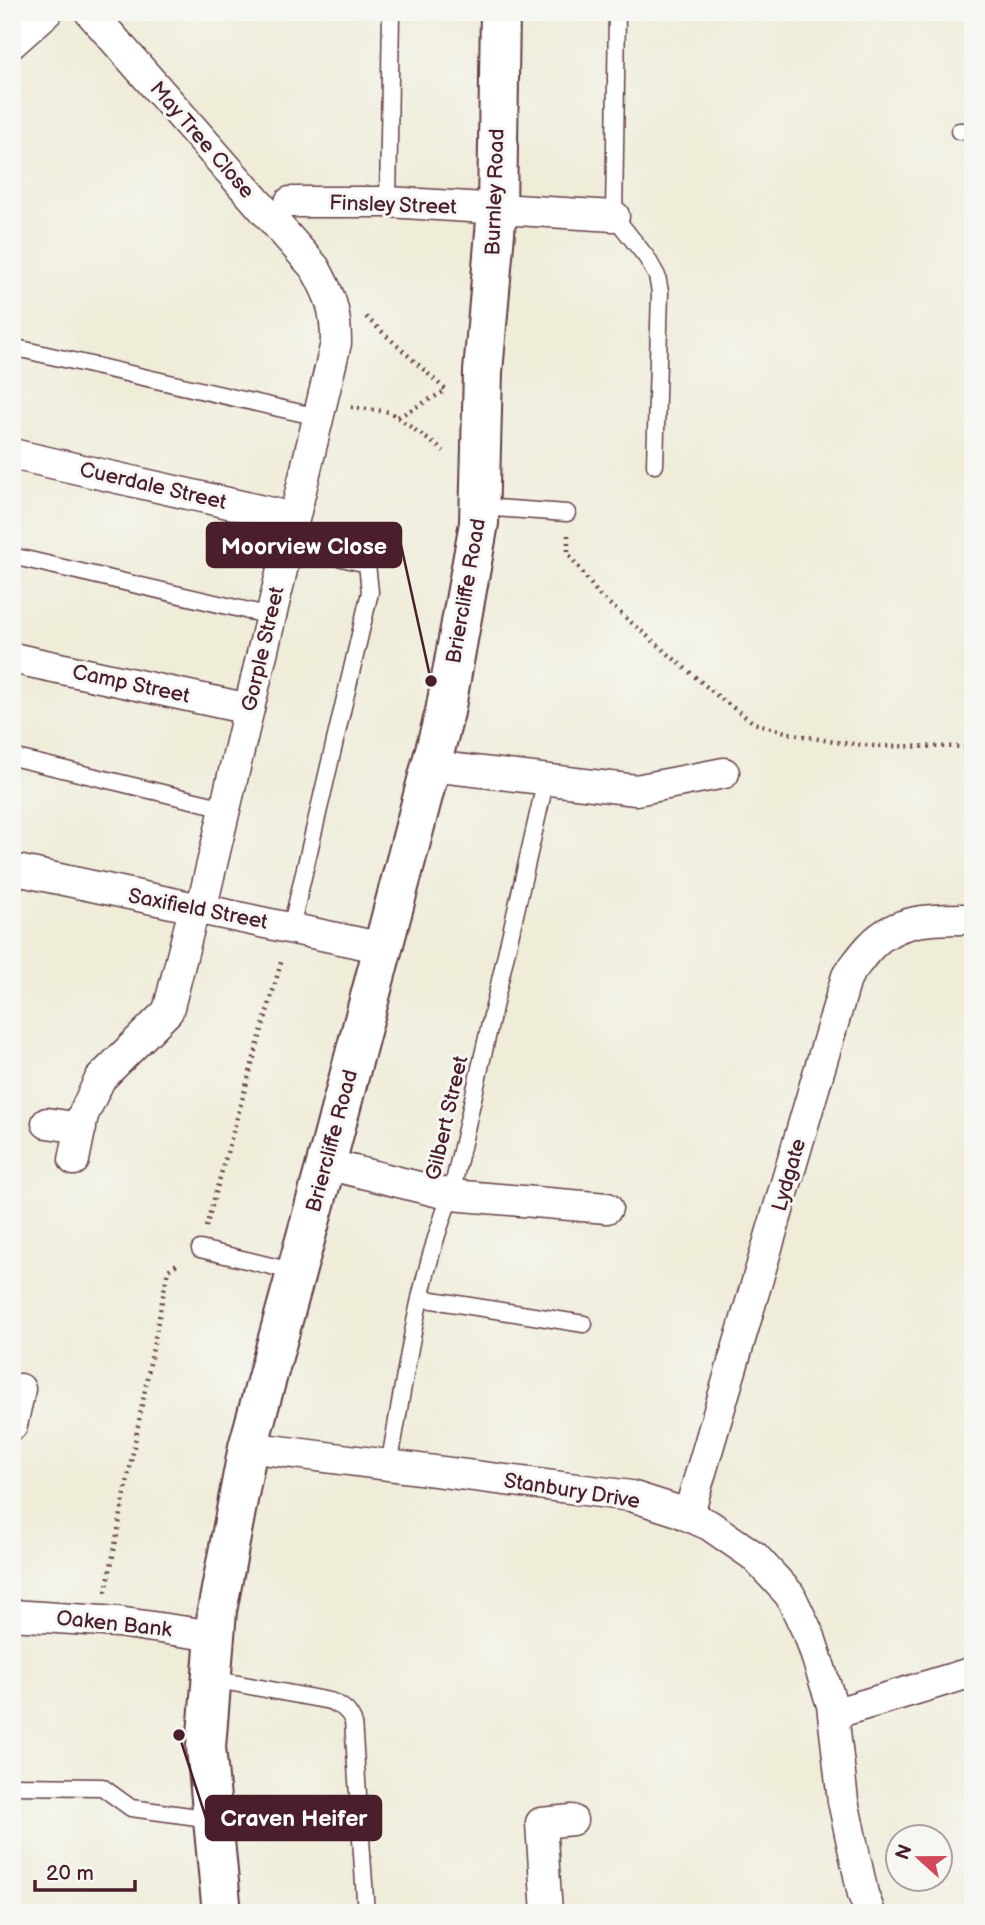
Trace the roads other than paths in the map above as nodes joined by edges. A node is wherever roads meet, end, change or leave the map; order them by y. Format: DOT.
graph roads {
  1 [pos="47,12"];
  2 [pos="90,12"];
  3 [pos="391,12"];
  4 [pos="500,12"];
  5 [pos="617,12"];
  6 [pos="12,43"];
  7 [pos="290,202"];
  8 [pos="388,202"];
  9 [pos="497,209"];
  10 [pos="614,216"];
  11 [pos="315,268"];
  12 [pos="12,347"];
  13 [pos="483,381"];
  14 [pos="318,417"];
  15 [pos="12,454"];
  16 [pos="655,465"];
  17 [pos="481,488"];
  18 [pos="567,513"];
  19 [pos="291,532"];
  20 [pos="12,556"];
  21 [pos="271,616"];
  22 [pos="12,658"];
  23 [pos="249,709"];
  24 [pos="12,757"];
  25 [pos="430,766"];
  26 [pos="724,773"];
  27 [pos="546,779"];
  28 [pos="225,808"];
  29 [pos="12,869"];
  30 [pos="198,909"];
  31 [pos="973,919"];
  32 [pos="291,928"];
  33 [pos="383,947"];
  34 [pos="47,1122"];
  35 [pos="81,1128"];
  36 [pos="74,1160"];
  37 [pos="326,1164"];
  38 [pos="451,1195"];
  39 [pos="607,1208"];
  40 [pos="200,1249"];
  41 [pos="296,1272"];
  42 [pos="420,1298"];
  43 [pos="584,1324"];
  44 [pos="20,1389"];
  45 [pos="12,1425"];
  46 [pos="248,1447"];
  47 [pos="389,1465"];
  48 [pos="688,1516"];
  49 [pos="12,1615"];
  50 [pos="215,1636"];
  51 [pos="973,1672"];
  52 [pos="211,1679"];
  53 [pos="833,1714"];
  54 [pos="12,1786"];
  55 [pos="212,1819"];
  56 [pos="572,1819"];
  57 [pos="222,1913"];
  58 [pos="366,1913"];
  59 [pos="547,1913"];
  60 [pos="870,1913"];
  1 -- 6 [label="street"];
  2 -- 11 [label="street, May Tree Close"];
  3 -- 8 [label="lane"];
  4 -- 9 [label="street, Burnley Road"];
  5 -- 10 [label="lane"];
  7 -- 8 [label="street, Finsley Street"];
  8 -- 9 [label="street, Finsley Street"];
  9 -- 10 [label="street, Finsley Street"];
  9 -- 13 [label="street, Burnley Road"];
  10 -- 16 [label="lane"];
  11 -- 14 [label="street, Gorple Street"];
  12 -- 14 [label="lane"];
  13 -- 17 [label="street, Briercliffe Road"];
  14 -- 19 [label="street, Gorple Street"];
  15 -- 19 [label="street, Cuerdale Street"];
  17 -- 18 [label="lane"];
  17 -- 25 [label="street, Briercliffe Road"];
  19 -- 21 [label="street, Gorple Street"];
  19 -- 32 [label="lane"];
  20 -- 21 [label="lane"];
  21 -- 23 [label="street, Gorple Street"];
  22 -- 23 [label="street, Camp Street"];
  23 -- 28 [label="street, Gorple Street"];
  24 -- 28 [label="lane"];
  25 -- 27 [label="street"];
  25 -- 33 [label="street, Briercliffe Road"];
  26 -- 27 [label="street"];
  27 -- 38 [label="lane, Gilbert Street"];
  28 -- 30 [label="street, Gorple Street"];
  29 -- 30 [label="street, Saxifield Street"];
  30 -- 32 [label="street, Saxifield Street"];
  30 -- 35 [label="street, Gorple Street"];
  31 -- 48 [label="street, Lydgate"];
  32 -- 33 [label="street, Saxifield Street"];
  33 -- 37 [label="street, Briercliffe Road"];
  34 -- 35 [label="street"];
  35 -- 36 [label="street, Gorple Street"];
  37 -- 38 [label="street"];
  37 -- 41 [label="street, Briercliffe Road"];
  38 -- 39 [label="street"];
  38 -- 42 [label="lane, Gilbert Street"];
  40 -- 41 [label="lane"];
  41 -- 46 [label="street, Briercliffe Road"];
  42 -- 43 [label="lane"];
  42 -- 47 [label="lane, Gilbert Street"];
  44 -- 45 [label="street"];
  46 -- 47 [label="street, Stanbury Drive"];
  46 -- 50 [label="street, Briercliffe Road"];
  47 -- 48 [label="street, Stanbury Drive"];
  48 -- 53 [label="street, Stanbury Drive"];
  49 -- 50 [label="street, Oaken Bank"];
  50 -- 52 [label="street, Briercliffe Road"];
  51 -- 53 [label="street"];
  52 -- 55 [label="street, Briercliffe Road"];
  52 -- 58 [label="lane"];
  53 -- 60 [label="street, Stanbury Drive"];
  54 -- 55 [label="lane"];
  55 -- 57 [label="street, Briercliffe Road"];
  56 -- 59 [label="street"];
}
